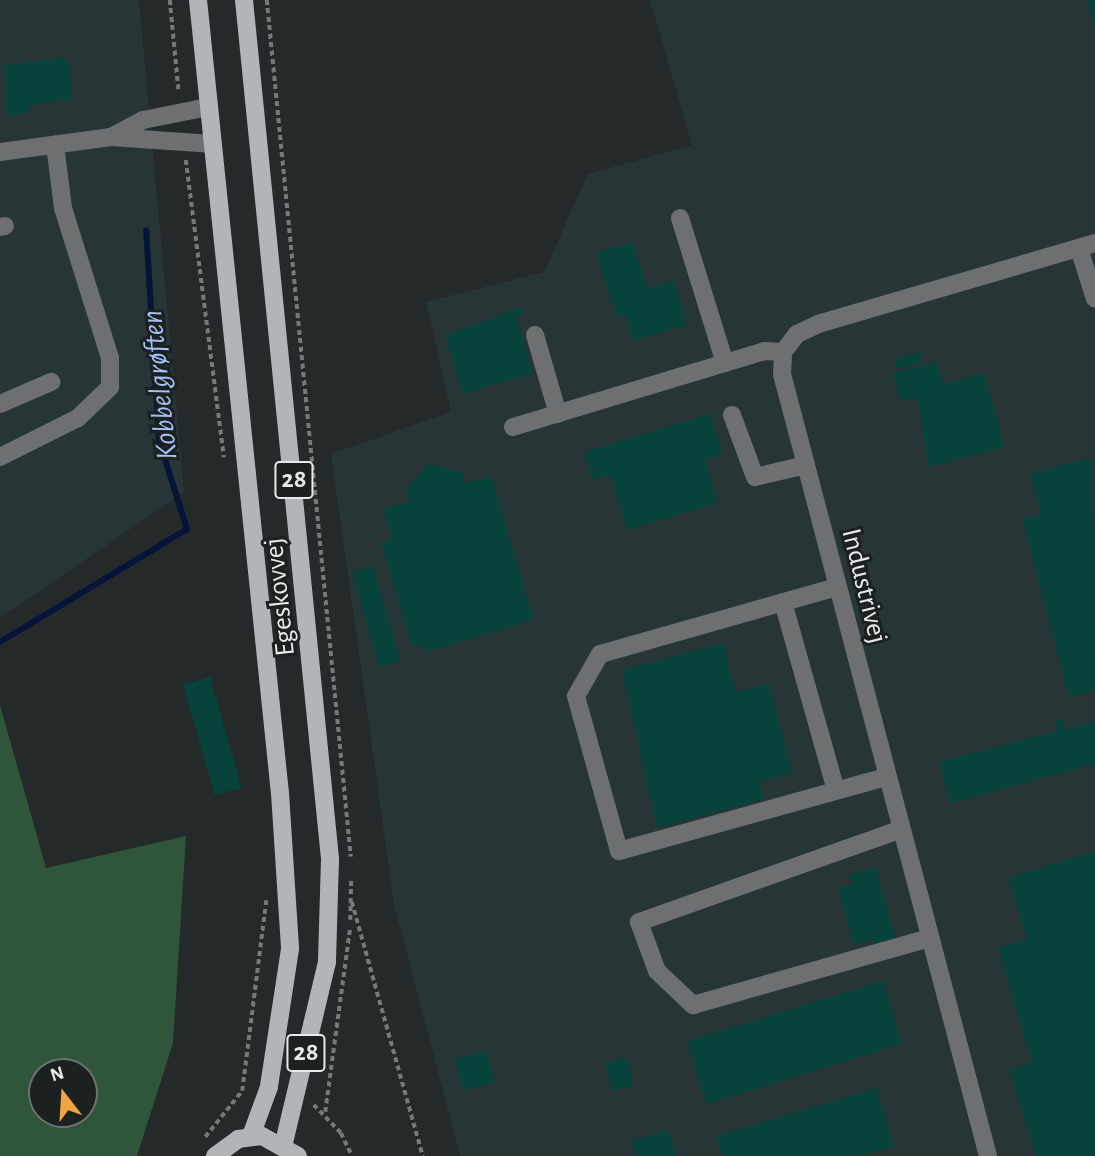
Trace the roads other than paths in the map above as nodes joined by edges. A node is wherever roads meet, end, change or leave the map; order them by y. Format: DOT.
graph roads {
  1 [pos="198,0"];
  2 [pos="244,0"];
  3 [pos="208,107"];
  4 [pos="110,137"];
  5 [pos="213,144"];
  6 [pos="55,145"];
  7 [pos="0,152"];
  8 [pos="680,218"];
  9 [pos="1087,245"];
  10 [pos="1095,299"];
  11 [pos="535,335"];
  12 [pos="783,352"];
  13 [pos="725,363"];
  14 [pos="51,382"];
  15 [pos="0,404"];
  16 [pos="558,414"];
  17 [pos="732,415"];
  18 [pos="513,427"];
  19 [pos="0,457"];
  20 [pos="806,465"];
  21 [pos="837,587"];
  22 [pos="783,602"];
  23 [pos="886,777"];
  24 [pos="836,791"];
  25 [pos="899,830"];
  26 [pos="930,938"];
  27 [pos="251,1136"];
  28 [pos="284,1143"];
  29 [pos="215,1156"];
  30 [pos="298,1156"];
  31 [pos="988,1156"];
  1 -- 3 [label="main road, Egeskovvej / 28"];
  2 -- 28 [label="main road, Egeskovvej / 28"];
  3 -- 4 [label="street"];
  3 -- 5 [label="main road, Egeskovvej / 28"];
  4 -- 5 [label="street"];
  4 -- 6 [label="street"];
  5 -- 27 [label="main road, Egeskovvej / 28"];
  6 -- 7 [label="street"];
  6 -- 19 [label="street"];
  8 -- 13 [label="street"];
  9 -- 10 [label="street"];
  9 -- 12 [label="street"];
  11 -- 16 [label="street"];
  12 -- 13 [label="street"];
  12 -- 20 [label="street, Industrivej"];
  13 -- 16 [label="street"];
  14 -- 15 [label="street"];
  16 -- 18 [label="street"];
  17 -- 20 [label="street"];
  20 -- 21 [label="street, Industrivej"];
  21 -- 22 [label="street"];
  21 -- 23 [label="street, Industrivej"];
  22 -- 24 [label="street"];
  22 -- 24 [label="street"];
  23 -- 24 [label="street"];
  23 -- 25 [label="street, Industrivej"];
  25 -- 26 [label="street, Industrivej"];
  25 -- 26 [label="street"];
  26 -- 31 [label="street, Industrivej"];
  27 -- 28 [label="main road"];
  27 -- 29 [label="main road"];
  28 -- 30 [label="main road"];
}
